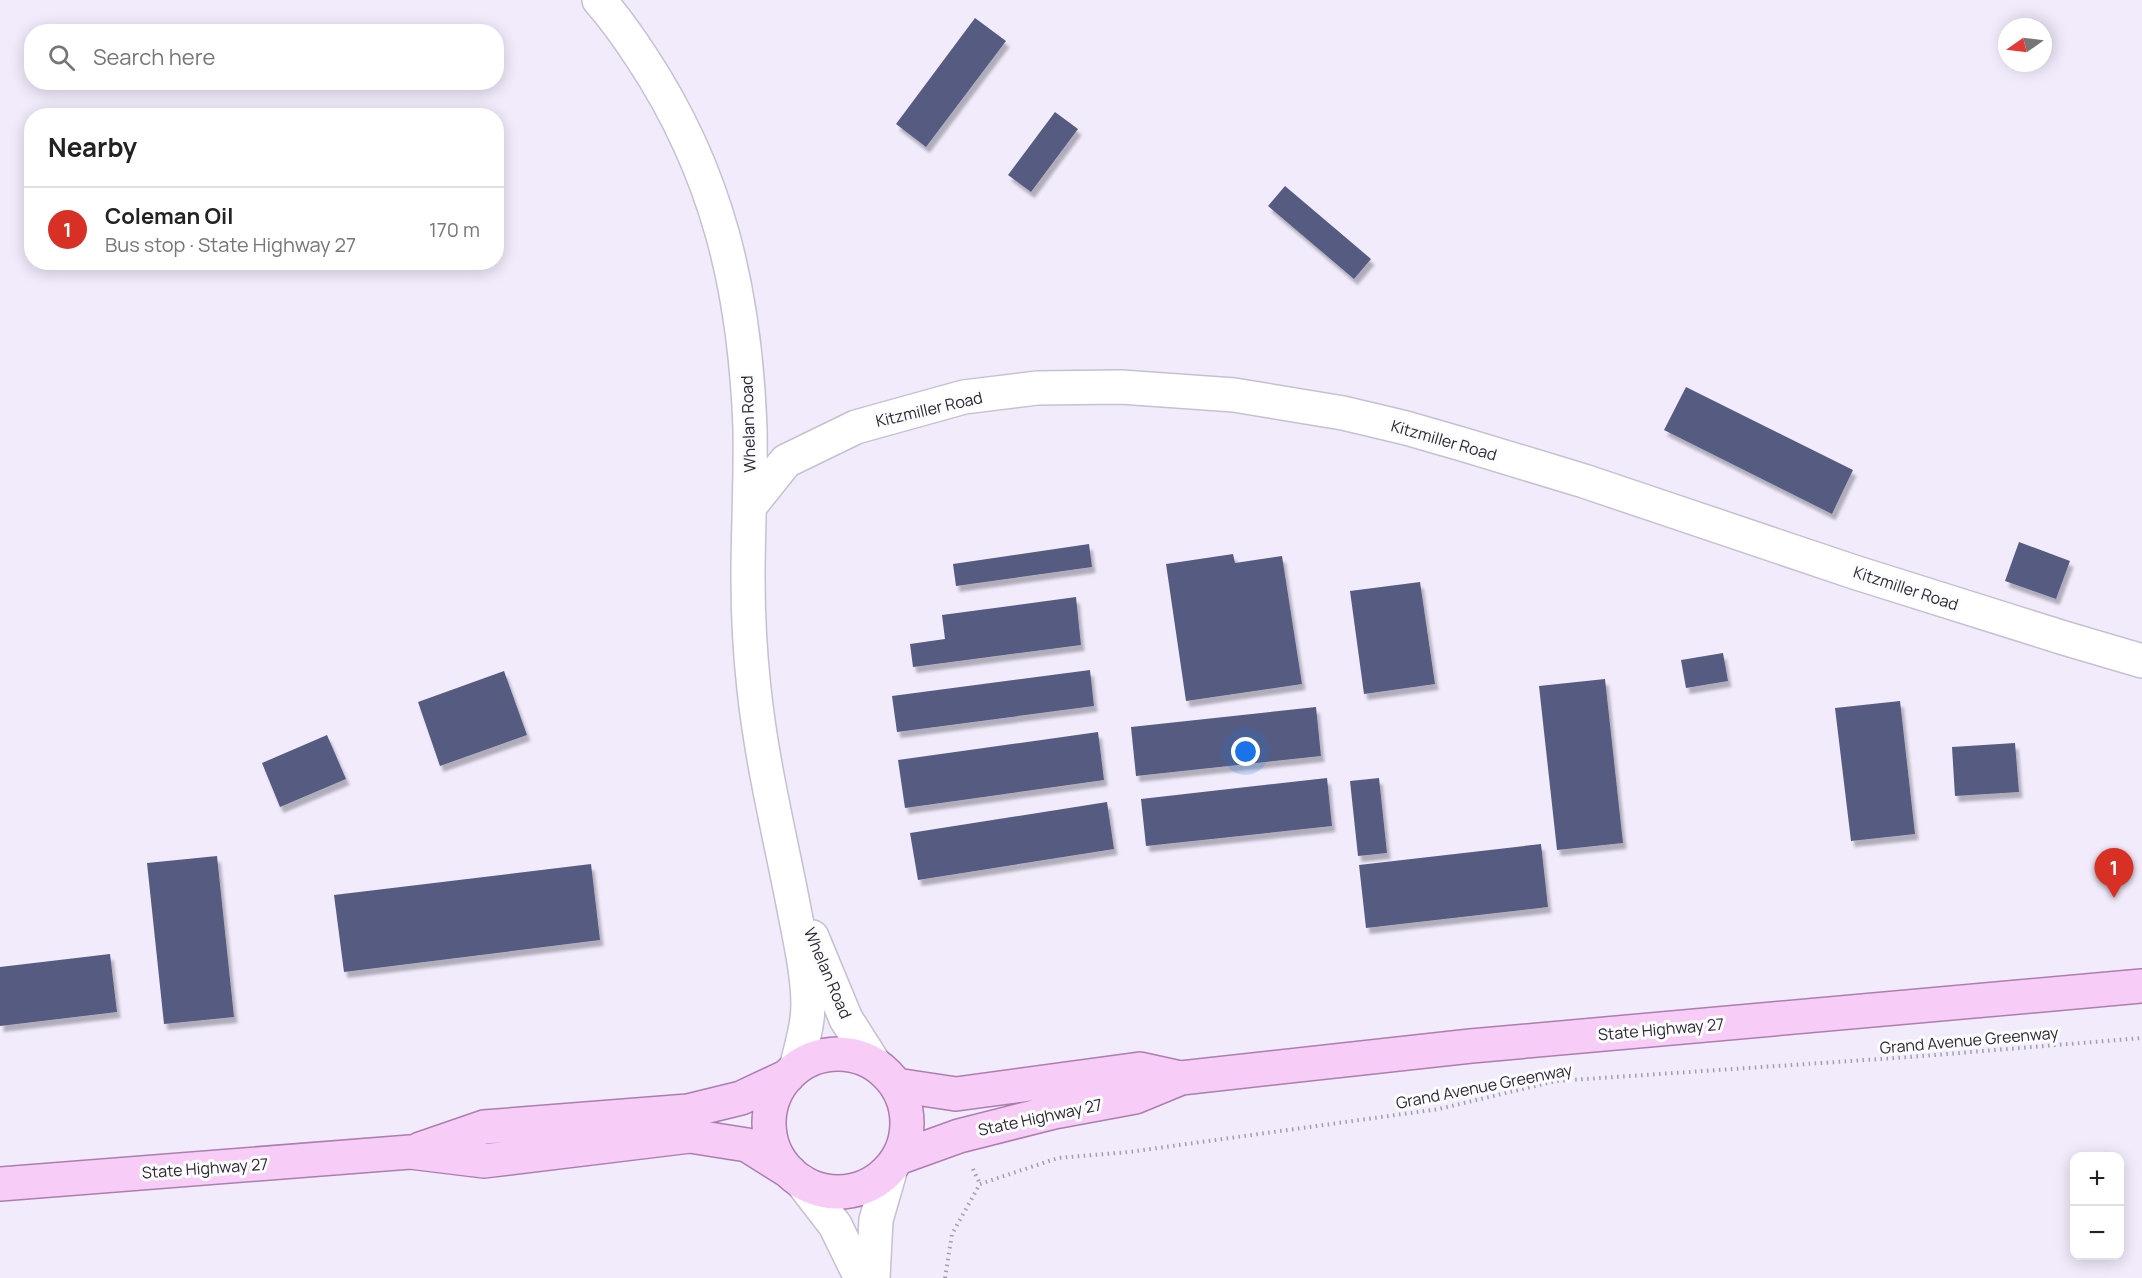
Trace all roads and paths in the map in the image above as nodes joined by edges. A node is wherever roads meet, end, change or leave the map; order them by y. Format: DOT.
graph roads {
  1 [pos="599,0"];
  2 [pos="750,506"];
  3 [pos="2142,660"];
  4 [pos="788,879"];
  5 [pos="2142,986"];
  6 [pos="2142,1038"];
  7 [pos="792,1072"];
  8 [pos="885,1074"];
  9 [pos="1181,1078"];
  10 [pos="410,1152"];
  11 [pos="894,1163"];
  12 [pos="795,1177"];
  13 [pos="0,1184"];
  14 [pos="861,1278"];
  15 [pos="873,1278"];
  16 [pos="945,1278"];
  1 -- 2 [label="street, Whelan Road"];
  2 -- 3 [label="street, Kitzmiller Road"];
  2 -- 4 [label="street, Whelan Road"];
  4 -- 7 [label="street, Whelan Road"];
  4 -- 8 [label="street, Whelan Road"];
  5 -- 9 [label="main road, State Highway 27"];
  6 -- 16 [label="path, Grand Avenue Greenway"];
  7 -- 8 [label="main road"];
  7 -- 10 [label="main road, State Highway 27"];
  7 -- 12 [label="main road"];
  8 -- 9 [label="main road, State Highway 27"];
  8 -- 11 [label="main road"];
  9 -- 11 [label="main road, State Highway 27"];
  10 -- 12 [label="main road, State Highway 27"];
  10 -- 13 [label="main road, State Highway 27"];
  11 -- 12 [label="main road"];
  11 -- 15 [label="street"];
  12 -- 14 [label="street"];
}
